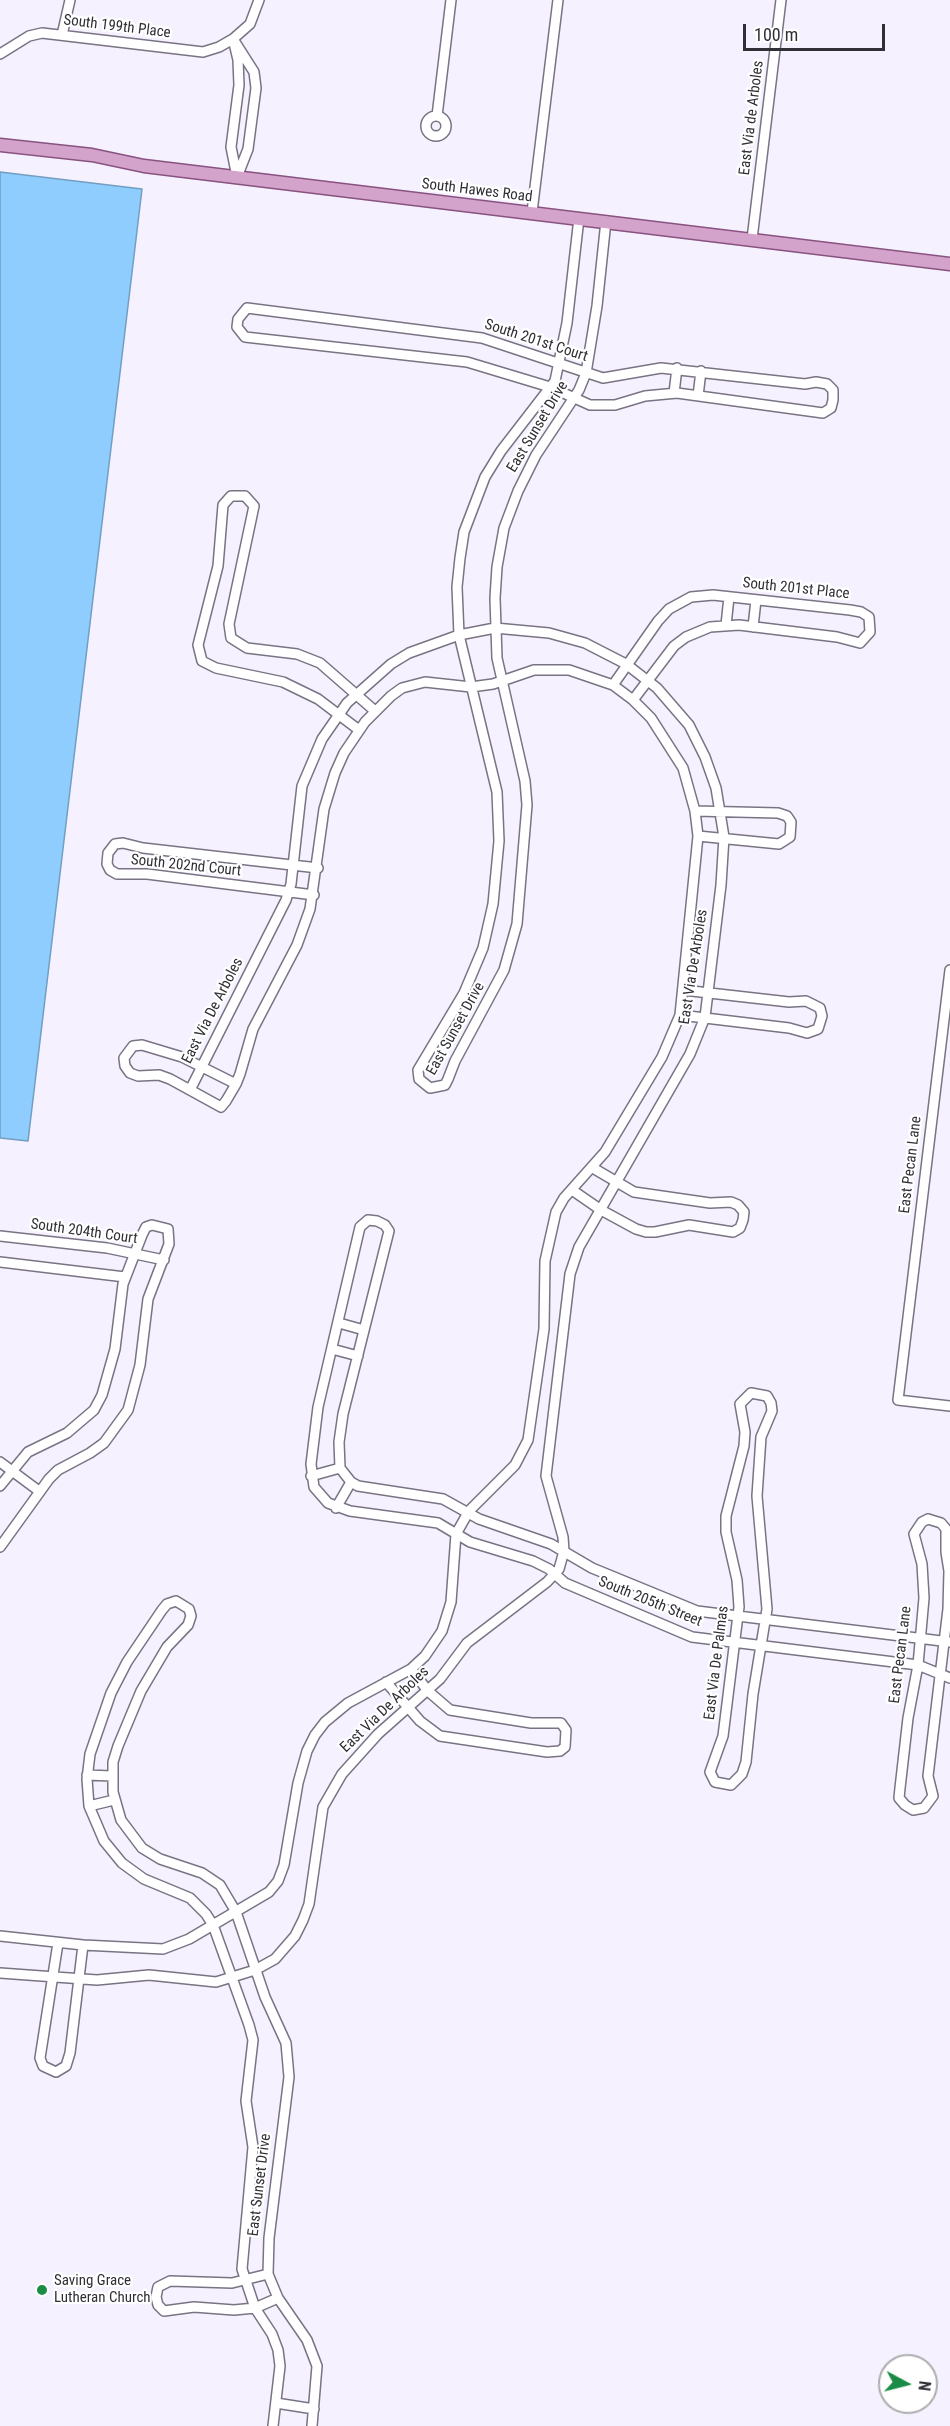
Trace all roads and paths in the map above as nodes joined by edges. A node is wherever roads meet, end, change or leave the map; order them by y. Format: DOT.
graph roads {
  1 [pos="70,0"];
  2 [pos="259,0"];
  3 [pos="451,0"];
  4 [pos="558,0"];
  5 [pos="781,0"];
  6 [pos="62,35"];
  7 [pos="233,39"];
  8 [pos="0,54"];
  9 [pos="238,95"];
  10 [pos="255,97"];
  11 [pos="437,116"];
  12 [pos="0,145"];
  13 [pos="237,177"];
  14 [pos="532,212"];
  15 [pos="579,218"];
  16 [pos="606,221"];
  17 [pos="752,239"];
  18 [pos="950,264"];
  19 [pos="561,363"];
  20 [pos="677,368"];
  21 [pos="701,371"];
  22 [pos="586,373"];
  23 [pos="550,387"];
  24 [pos="674,393"];
  25 [pos="698,396"];
  26 [pos="574,399"];
  27 [pos="729,597"];
  28 [pos="756,600"];
  29 [pos="726,625"];
  30 [pos="753,627"];
  31 [pos="495,628"];
  32 [pos="459,635"];
  33 [pos="626,664"];
  34 [pos="502,680"];
  35 [pos="647,680"];
  36 [pos="613,685"];
  37 [pos="471,687"];
  38 [pos="355,695"];
  39 [pos="633,700"];
  40 [pos="375,711"];
  41 [pos="339,714"];
  42 [pos="359,730"];
  43 [pos="721,810"];
  44 [pos="695,811"];
  45 [pos="698,836"];
  46 [pos="724,837"];
  47 [pos="293,865"];
  48 [pos="318,868"];
  49 [pos="288,891"];
  50 [pos="314,895"];
  51 [pos="950,970"];
  52 [pos="683,990"];
  53 [pos="708,993"];
  54 [pos="680,1015"];
  55 [pos="705,1017"];
  56 [pos="202,1067"];
  57 [pos="236,1084"];
  58 [pos="190,1090"];
  59 [pos="593,1168"];
  60 [pos="615,1182"];
  61 [pos="572,1190"];
  62 [pos="601,1210"];
  63 [pos="0,1236"];
  64 [pos="135,1254"];
  65 [pos="164,1260"];
  66 [pos="0,1262"];
  67 [pos="125,1277"];
  68 [pos="339,1323"];
  69 [pos="364,1330"];
  70 [pos="332,1349"];
  71 [pos="358,1356"];
  72 [pos="950,1406"];
  73 [pos="0,1462"];
  74 [pos="340,1468"];
  75 [pos="12,1470"];
  76 [pos="311,1476"];
  77 [pos="351,1482"];
  78 [pos="0,1486"];
  79 [pos="39,1491"];
  80 [pos="336,1508"];
  81 [pos="469,1511"];
  82 [pos="456,1534"];
  83 [pos="0,1547"];
  84 [pos="564,1551"];
  85 [pos="556,1575"];
  86 [pos="737,1617"];
  87 [pos="767,1620"];
  88 [pos="919,1638"];
  89 [pos="947,1642"];
  90 [pos="734,1643"];
  91 [pos="762,1646"];
  92 [pos="918,1665"];
  93 [pos="411,1669"];
  94 [pos="940,1672"];
  95 [pos="950,1678"];
  96 [pos="386,1682"];
  97 [pos="428,1691"];
  98 [pos="407,1708"];
  99 [pos="87,1775"];
  100 [pos="112,1776"];
  101 [pos="114,1800"];
  102 [pos="88,1806"];
  103 [pos="236,1912"];
  104 [pos="213,1925"];
  105 [pos="0,1936"];
  106 [pos="58,1943"];
  107 [pos="83,1945"];
  108 [pos="255,1970"];
  109 [pos="0,1973"];
  110 [pos="54,1978"];
  111 [pos="231,1979"];
  112 [pos="78,1980"];
  113 [pos="268,2274"];
  114 [pos="245,2280"];
  115 [pos="278,2298"];
  116 [pos="255,2308"];
  117 [pos="276,2403"];
  118 [pos="314,2409"];
  119 [pos="273,2426"];
  120 [pos="312,2426"];
  1 -- 6 [label="street"];
  2 -- 7 [label="street"];
  3 -- 11 [label="street"];
  4 -- 14 [label="street"];
  5 -- 17 [label="street, East Via de Arboles"];
  6 -- 7 [label="street, South 199th Place"];
  6 -- 8 [label="street, South 199th Place"];
  7 -- 9 [label="street"];
  7 -- 10 [label="street"];
  9 -- 10 [label="street"];
  9 -- 13 [label="street"];
  10 -- 13 [label="street"];
  12 -- 13 [label="main road, South Hawes Road"];
  13 -- 14 [label="main road, South Hawes Road"];
  14 -- 15 [label="main road, South Hawes Road"];
  15 -- 16 [label="main road, South Hawes Road"];
  15 -- 19 [label="street, East Sunset Drive"];
  16 -- 17 [label="main road, South Hawes Road"];
  16 -- 22 [label="street, East Sunset Drive"];
  17 -- 18 [label="main road, South Hawes Road"];
  19 -- 22 [label="street, South 201st Court"];
  19 -- 23 [label="street, East Sunset Drive"];
  19 -- 23 [label="street, South 201st Court"];
  20 -- 21 [label="street, South 201st Court"];
  20 -- 22 [label="street, South 201st Court"];
  20 -- 24 [label="street"];
  21 -- 25 [label="street"];
  21 -- 25 [label="street, South 201st Court"];
  22 -- 26 [label="street, East Sunset Drive"];
  23 -- 26 [label="street, South 201st Court"];
  23 -- 32 [label="street, East Sunset Drive"];
  24 -- 25 [label="street, South 201st Court"];
  24 -- 26 [label="street, South 201st Court"];
  26 -- 31 [label="street, East Sunset Drive"];
  27 -- 28 [label="street, South 201st Place"];
  27 -- 29 [label="street"];
  27 -- 33 [label="street, South 201st Place"];
  28 -- 30 [label="street"];
  28 -- 30 [label="street, South 201st Place"];
  29 -- 30 [label="street, South 201st Place"];
  29 -- 35 [label="street, South 201st Place"];
  31 -- 32 [label="street, East Via De Arboles"];
  31 -- 33 [label="street, East Via De Arboles"];
  31 -- 34 [label="street, East Sunset Drive"];
  32 -- 37 [label="street, East Sunset Drive"];
  32 -- 38 [label="street, East Via De Arboles"];
  33 -- 35 [label="street, East Via De Arboles"];
  33 -- 36 [label="street, South 201st Place"];
  34 -- 36 [label="street, East Via De Arboles"];
  34 -- 37 [label="street, East Via De Arboles"];
  34 -- 37 [label="street, East Sunset Drive"];
  35 -- 39 [label="street, South 201st Place"];
  35 -- 43 [label="street, East Via De Arboles"];
  36 -- 39 [label="street, East Via De Arboles"];
  37 -- 40 [label="street, East Via De Arboles"];
  38 -- 40 [label="street"];
  38 -- 41 [label="street, East Via De Arboles"];
  38 -- 41 [label="street"];
  39 -- 44 [label="street, East Via De Arboles"];
  40 -- 42 [label="street, East Via De Arboles"];
  41 -- 42 [label="street"];
  41 -- 47 [label="street, East Via De Arboles"];
  42 -- 48 [label="street, East Via De Arboles"];
  43 -- 44 [label="street"];
  43 -- 46 [label="street, East Via De Arboles"];
  43 -- 46 [label="street"];
  44 -- 45 [label="street, East Via De Arboles"];
  45 -- 46 [label="street"];
  45 -- 52 [label="street, East Via De Arboles"];
  46 -- 53 [label="street, East Via De Arboles"];
  47 -- 48 [label="street, South 202nd Court"];
  47 -- 49 [label="street, East Via De Arboles"];
  47 -- 49 [label="street, South 202nd Court"];
  48 -- 50 [label="street, East Via De Arboles"];
  49 -- 50 [label="street, South 202nd Court"];
  49 -- 56 [label="street, East Via De Arboles"];
  50 -- 57 [label="street, East Via De Arboles"];
  51 -- 72 [label="street, East Pecan Lane"];
  52 -- 53 [label="street"];
  52 -- 54 [label="street, East Via De Arboles"];
  53 -- 55 [label="street, East Via De Arboles"];
  53 -- 55 [label="street"];
  54 -- 55 [label="street"];
  54 -- 59 [label="street, East Via De Arboles"];
  55 -- 60 [label="street, East Via De Arboles"];
  56 -- 57 [label="street"];
  56 -- 58 [label="street, East Via De Arboles"];
  56 -- 58 [label="street"];
  57 -- 58 [label="street, East Via De Arboles"];
  59 -- 60 [label="street"];
  59 -- 61 [label="street, East Via De Arboles"];
  60 -- 62 [label="street, East Via De Arboles"];
  60 -- 62 [label="street"];
  61 -- 62 [label="street"];
  61 -- 81 [label="street, East Via De Arboles"];
  62 -- 84 [label="street, East Via De Arboles"];
  63 -- 64 [label="street, South 204th Court"];
  64 -- 65 [label="street, South 204th Court"];
  64 -- 65 [label="street"];
  64 -- 67 [label="street"];
  65 -- 79 [label="street"];
  66 -- 67 [label="street"];
  67 -- 75 [label="street"];
  68 -- 69 [label="street"];
  68 -- 69 [label="street"];
  68 -- 70 [label="street"];
  69 -- 71 [label="street"];
  70 -- 71 [label="street"];
  70 -- 76 [label="street"];
  71 -- 74 [label="street"];
  73 -- 75 [label="street"];
  74 -- 76 [label="street"];
  74 -- 77 [label="street"];
  75 -- 78 [label="street"];
  75 -- 79 [label="street"];
  76 -- 80 [label="street"];
  77 -- 80 [label="street"];
  77 -- 81 [label="street, South 205th Street"];
  79 -- 83 [label="street"];
  80 -- 82 [label="street, South 205th Street"];
  81 -- 82 [label="street, East Via De Arboles"];
  81 -- 84 [label="street, South 205th Street"];
  82 -- 85 [label="street, South 205th Street"];
  82 -- 93 [label="street, East Via De Arboles"];
  84 -- 85 [label="street"];
  84 -- 86 [label="street, South 205th Street"];
  85 -- 90 [label="street, South 205th Street"];
  85 -- 97 [label="street, East Via De Arboles"];
  86 -- 87 [label="street, South 205th Street"];
  86 -- 87 [label="street, East Via De Palmas"];
  86 -- 90 [label="street, East Via De Palmas"];
  87 -- 88 [label="street, South 205th Street"];
  87 -- 91 [label="street, East Via De Palmas"];
  88 -- 89 [label="street, South 205th Street"];
  88 -- 89 [label="street, East Pecan Lane"];
  88 -- 92 [label="street, East Pecan Lane"];
  89 -- 94 [label="street, East Pecan Lane"];
  90 -- 91 [label="street, South 205th Street"];
  90 -- 91 [label="street, East Via De Palmas"];
  91 -- 92 [label="street, South 205th Street"];
  92 -- 94 [label="street, South 205th Street"];
  92 -- 94 [label="street, East Pecan Lane"];
  93 -- 96 [label="street, East Via De Arboles"];
  93 -- 97 [label="street"];
  94 -- 95 [label="street, South 205th Street"];
  96 -- 98 [label="street"];
  96 -- 103 [label="street, East Via De Arboles"];
  97 -- 98 [label="street, East Via De Arboles"];
  97 -- 98 [label="street"];
  98 -- 108 [label="street, East Via De Arboles"];
  99 -- 100 [label="street"];
  99 -- 100 [label="street, East Sunset Drive"];
  99 -- 102 [label="street"];
  100 -- 101 [label="street, East Sunset Drive"];
  101 -- 102 [label="street"];
  101 -- 103 [label="street, East Sunset Drive"];
  102 -- 104 [label="street"];
  103 -- 104 [label="street, East Via De Arboles"];
  103 -- 108 [label="street, East Sunset Drive"];
  104 -- 107 [label="street, East Via De Arboles"];
  104 -- 111 [label="street, East Sunset Drive"];
  105 -- 106 [label="street"];
  106 -- 107 [label="street, East Via De Arboles"];
  106 -- 110 [label="street"];
  107 -- 112 [label="street"];
  108 -- 111 [label="street, East Via De Arboles"];
  108 -- 113 [label="street, East Sunset Drive"];
  109 -- 110 [label="street"];
  110 -- 112 [label="street, East Via De Arboles"];
  110 -- 112 [label="street"];
  111 -- 112 [label="street, East Via De Arboles"];
  111 -- 114 [label="street, East Sunset Drive"];
  113 -- 114 [label="street"];
  113 -- 115 [label="street, East Sunset Drive"];
  114 -- 116 [label="street, East Sunset Drive"];
  114 -- 116 [label="street"];
  115 -- 116 [label="street"];
  115 -- 118 [label="street, East Sunset Drive"];
  116 -- 117 [label="street, East Sunset Drive"];
  117 -- 118 [label="street"];
  117 -- 119 [label="street, East Sunset Drive"];
  118 -- 120 [label="street, East Sunset Drive"];
}
